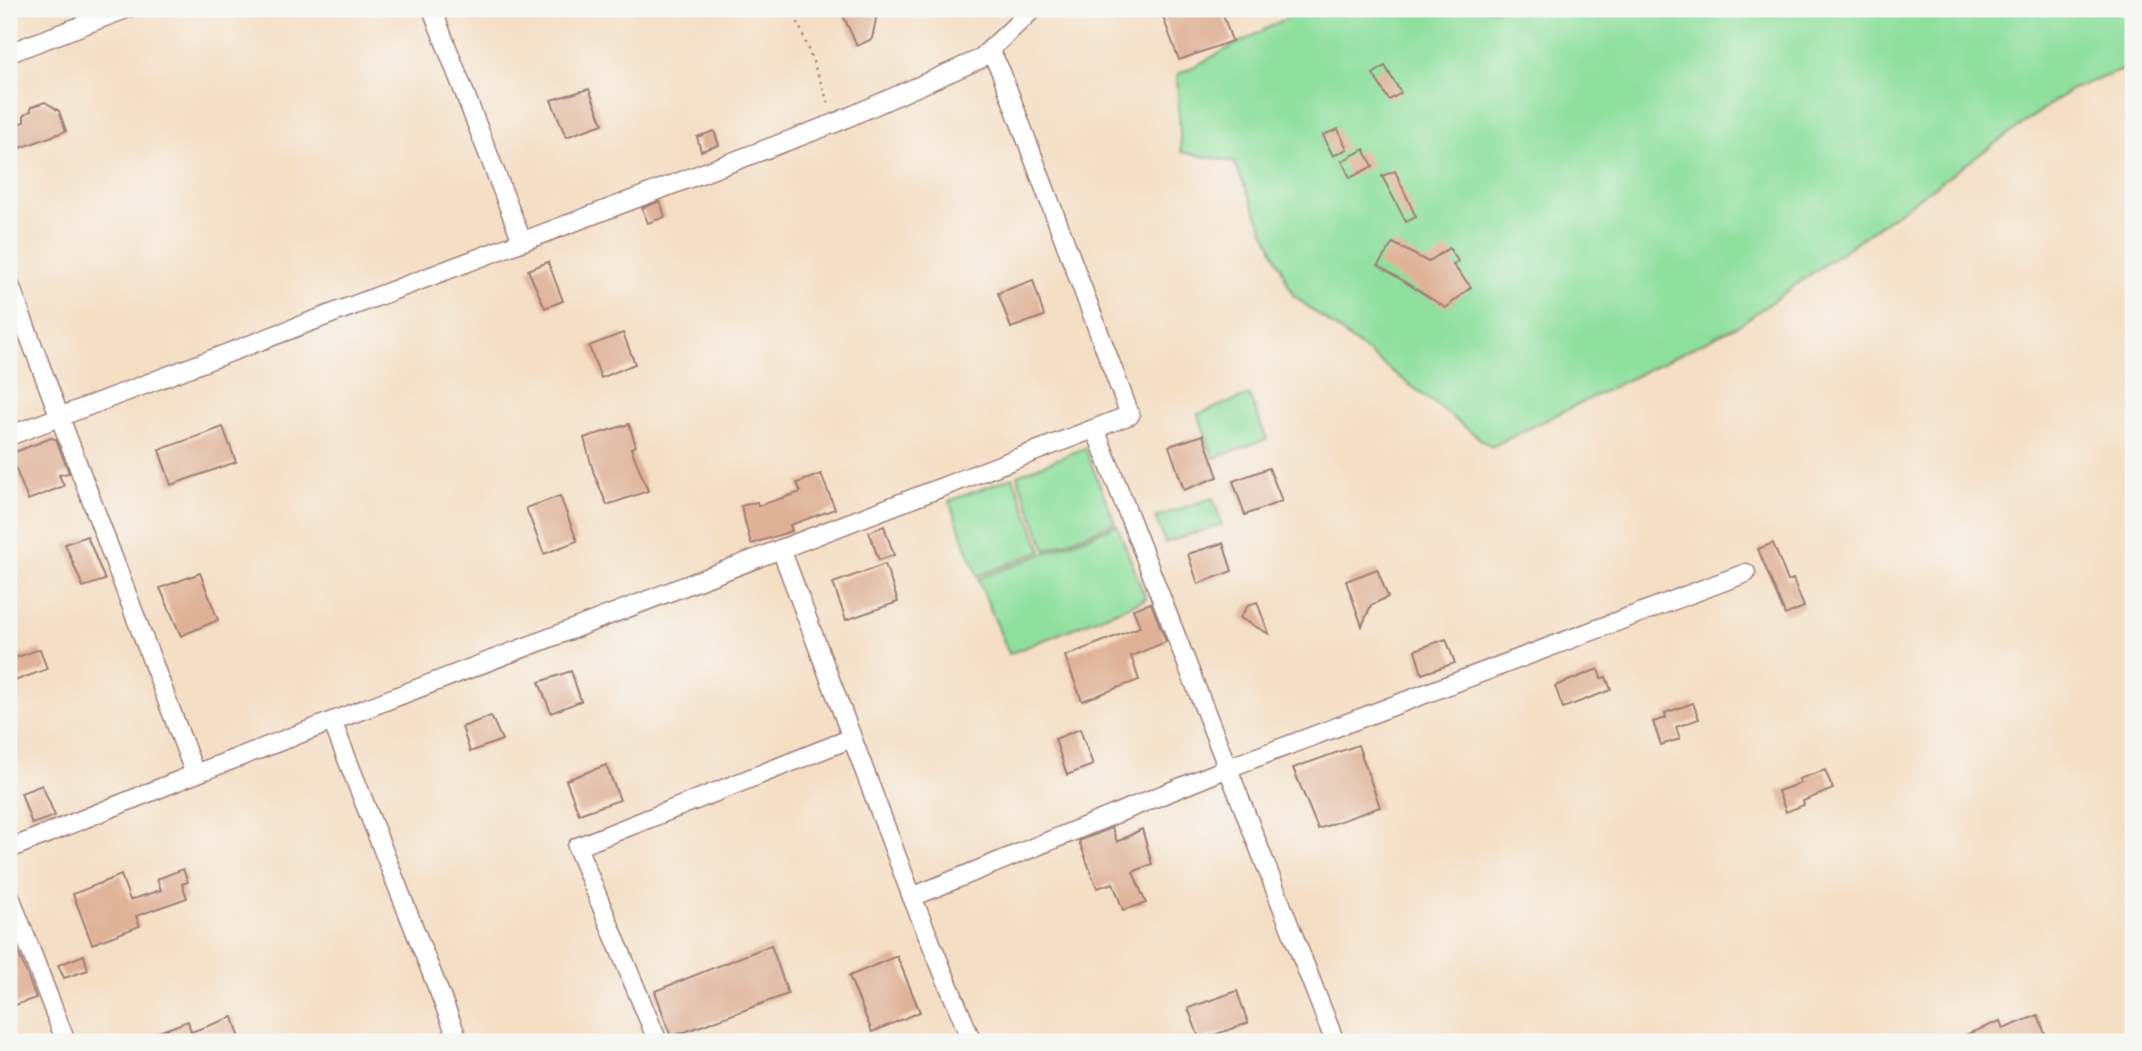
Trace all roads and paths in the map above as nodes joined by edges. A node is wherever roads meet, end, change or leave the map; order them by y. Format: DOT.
graph roads {
  1 [pos="125,9"];
  2 [pos="432,9"];
  3 [pos="793,9"];
  4 [pos="1033,9"];
  5 [pos="990,50"];
  6 [pos="9,53"];
  7 [pos="835,123"];
  8 [pos="522,241"];
  9 [pos="9,283"];
  10 [pos="60,416"];
  11 [pos="1095,429"];
  12 [pos="9,436"];
  13 [pos="781,550"];
  14 [pos="1746,573"];
  15 [pos="332,721"];
  16 [pos="852,738"];
  17 [pos="1228,768"];
  18 [pos="195,774"];
  19 [pos="9,849"];
  20 [pos="9,894"];
  21 [pos="912,897"];
  22 [pos="66,1042"];
  23 [pos="460,1042"];
  24 [pos="657,1042"];
  25 [pos="972,1042"];
  26 [pos="1335,1042"];
  1 -- 6 [label="street"];
  2 -- 8 [label="street"];
  3 -- 7 [label="path"];
  4 -- 5 [label="street"];
  5 -- 7 [label="street"];
  5 -- 11 [label="street"];
  7 -- 8 [label="street"];
  8 -- 10 [label="street"];
  9 -- 10 [label="street"];
  10 -- 12 [label="street"];
  10 -- 18 [label="street"];
  11 -- 13 [label="street"];
  11 -- 17 [label="street"];
  13 -- 15 [label="street"];
  13 -- 16 [label="street"];
  14 -- 17 [label="street"];
  15 -- 18 [label="street"];
  15 -- 23 [label="street"];
  16 -- 21 [label="street"];
  16 -- 24 [label="street"];
  17 -- 21 [label="street"];
  17 -- 26 [label="street"];
  18 -- 19 [label="street"];
  20 -- 22 [label="street"];
  21 -- 25 [label="street"];
}
